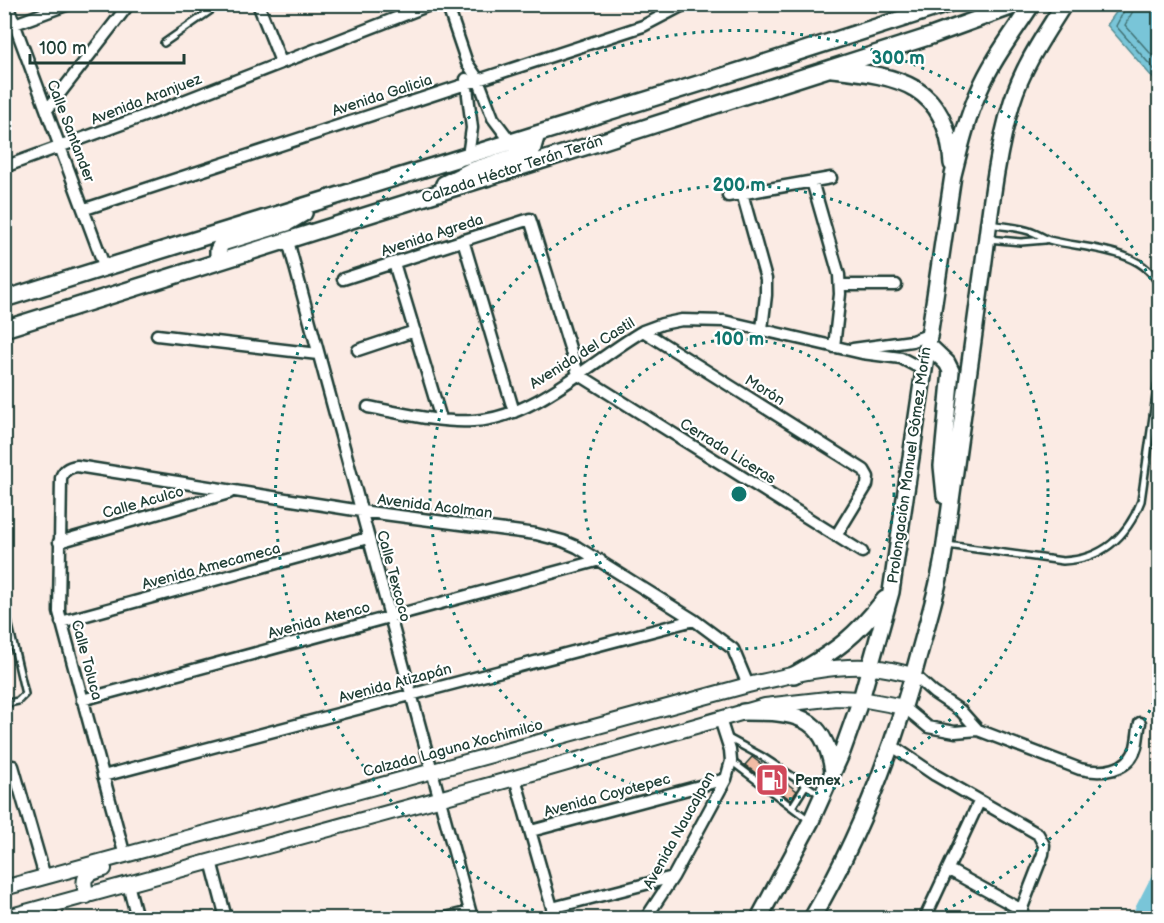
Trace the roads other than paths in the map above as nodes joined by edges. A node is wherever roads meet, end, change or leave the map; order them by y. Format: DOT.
graph roads {
  1 [pos="8,4"];
  2 [pos="69,4"];
  3 [pos="129,4"];
  4 [pos="220,4"];
  5 [pos="258,4"];
  6 [pos="432,4"];
  7 [pos="447,4"];
  8 [pos="685,4"];
  9 [pos="948,4"];
  10 [pos="1018,4"];
  11 [pos="1032,4"];
  12 [pos="1064,4"];
  13 [pos="925,8"];
  14 [pos="10,26"];
  15 [pos="164,44"];
  16 [pos="281,62"];
  17 [pos="467,63"];
  18 [pos="826,68"];
  19 [pos="478,79"];
  20 [pos="466,83"];
  21 [pos="47,110"];
  22 [pos="537,134"];
  23 [pos="511,142"];
  24 [pos="61,147"];
  25 [pos="468,156"];
  26 [pos="4,167"];
  27 [pos="952,175"];
  28 [pos="831,178"];
  29 [pos="812,181"];
  30 [pos="742,193"];
  31 [pos="728,196"];
  32 [pos="415,200"];
  33 [pos="321,201"];
  34 [pos="85,209"];
  35 [pos="988,231"];
  36 [pos="463,240"];
  37 [pos="1046,240"];
  38 [pos="288,241"];
  39 [pos="218,262"];
  40 [pos="394,262"];
  41 [pos="105,268"];
  42 [pos="343,279"];
  43 [pos="840,285"];
  44 [pos="896,285"];
  45 [pos="1160,288"];
  46 [pos="4,299"];
  47 [pos="4,329"];
  48 [pos="762,329"];
  49 [pos="415,331"];
  50 [pos="643,331"];
  51 [pos="157,335"];
  52 [pos="928,340"];
  53 [pos="834,346"];
  54 [pos="850,349"];
  55 [pos="358,350"];
  56 [pos="318,354"];
  57 [pos="1160,367"];
  58 [pos="924,370"];
  59 [pos="578,374"];
  60 [pos="368,407"];
  61 [pos="514,412"];
  62 [pos="441,420"];
  63 [pos="66,470"];
  64 [pos="234,491"];
  65 [pos="361,511"];
  66 [pos="947,520"];
  67 [pos="836,536"];
  68 [pos="368,538"];
  69 [pos="59,542"];
  70 [pos="945,545"];
  71 [pos="862,552"];
  72 [pos="600,560"];
  73 [pos="891,592"];
  74 [pos="4,604"];
  75 [pos="390,616"];
  76 [pos="694,620"];
  77 [pos="61,622"];
  78 [pos="870,667"];
  79 [pos="794,675"];
  80 [pos="914,675"];
  81 [pos="748,685"];
  82 [pos="411,694"];
  83 [pos="861,699"];
  84 [pos="82,700"];
  85 [pos="4,704"];
  86 [pos="904,707"];
  87 [pos="743,712"];
  88 [pos="720,719"];
  89 [pos="1140,723"];
  90 [pos="978,730"];
  91 [pos="728,738"];
  92 [pos="891,745"];
  93 [pos="730,761"];
  94 [pos="13,766"];
  95 [pos="432,771"];
  96 [pos="833,771"];
  97 [pos="103,777"];
  98 [pos="515,778"];
  99 [pos="726,779"];
  100 [pos="806,785"];
  101 [pos="822,796"];
  102 [pos="439,799"];
  103 [pos="979,802"];
  104 [pos="792,807"];
  105 [pos="811,821"];
  106 [pos="531,831"];
  107 [pos="181,840"];
  108 [pos="125,856"];
  109 [pos="211,861"];
  110 [pos="949,870"];
  111 [pos="45,877"];
  112 [pos="673,877"];
  113 [pos="128,884"];
  114 [pos="4,888"];
  115 [pos="87,896"];
  116 [pos="42,913"];
  117 [pos="553,913"];
  118 [pos="1020,914"];
  119 [pos="471,915"];
  120 [pos="4,918"];
  121 [pos="137,918"];
  122 [pos="226,918"];
  123 [pos="446,918"];
  124 [pos="646,918"];
  125 [pos="759,918"];
  126 [pos="812,918"];
  127 [pos="925,918"];
  1 -- 14 [label="street, Calle Santander"];
  2 -- 14 [label="street"];
  3 -- 21 [label="street"];
  4 -- 15 [label="lane"];
  5 -- 16 [label="street"];
  6 -- 16 [label="street, Avenida Aranjuez"];
  7 -- 17 [label="street"];
  8 -- 19 [label="street, Avenida Galicia"];
  9 -- 13 [label="main road, Calzada Héctor Terán Terán"];
  10 -- 18 [label="main road, Calzada Héctor Terán Terán"];
  11 -- 27 [label="main road, Prolongación Manuel Gómez Morín"];
  12 -- 35 [label="main road"];
  13 -- 22 [label="main road, Calzada Héctor Terán Terán"];
  14 -- 21 [label="street, Calle Santander"];
  16 -- 24 [label="street, Avenida Aranjuez"];
  17 -- 19 [label="street"];
  17 -- 20 [label="street"];
  18 -- 27 [label="main road"];
  18 -- 32 [label="main road, Calzada Héctor Terán Terán"];
  19 -- 20 [label="street, Avenida Galicia"];
  19 -- 23 [label="street"];
  20 -- 25 [label="street"];
  20 -- 34 [label="street, Avenida Galicia"];
  21 -- 24 [label="street, Calle Santander"];
  22 -- 23 [label="main road, Calzada Héctor Terán Terán"];
  22 -- 32 [label="main road"];
  23 -- 25 [label="main road, Calzada Héctor Terán Terán"];
  24 -- 26 [label="street, Avenida Aranjuez"];
  24 -- 34 [label="street, Calle Santander"];
  25 -- 33 [label="main road, Calzada Héctor Terán Terán"];
  27 -- 52 [label="main road, Prolongación Manuel Gómez Morín"];
  28 -- 29 [label="street"];
  29 -- 30 [label="street"];
  29 -- 43 [label="street"];
  30 -- 31 [label="street"];
  30 -- 48 [label="street"];
  32 -- 38 [label="main road, Calzada Héctor Terán Terán"];
  33 -- 39 [label="main road"];
  33 -- 41 [label="main road, Calzada Héctor Terán Terán"];
  34 -- 41 [label="street, Calle Santander"];
  35 -- 37 [label="lane"];
  35 -- 37 [label="lane"];
  35 -- 66 [label="main road"];
  36 -- 40 [label="street, Avenida Agreda"];
  36 -- 59 [label="street, Avenida Agreda"];
  36 -- 61 [label="street"];
  37 -- 45 [label="lane"];
  38 -- 39 [label="main road, Calzada Héctor Terán Terán"];
  38 -- 56 [label="street, Calle Texcoco"];
  39 -- 47 [label="main road, Calzada Héctor Terán Terán"];
  40 -- 42 [label="street, Avenida Agreda"];
  40 -- 49 [label="street"];
  41 -- 46 [label="main road, Calzada Héctor Terán Terán"];
  43 -- 44 [label="street"];
  43 -- 53 [label="street"];
  48 -- 50 [label="street, Avenida del Castil"];
  48 -- 53 [label="street, Avenida del Castil"];
  49 -- 55 [label="street"];
  49 -- 62 [label="street"];
  50 -- 59 [label="street, Avenida del Castil"];
  50 -- 67 [label="street, Morón"];
  51 -- 56 [label="street"];
  52 -- 54 [label="street, Avenida del Castil"];
  52 -- 58 [label="main road, Prolongación Manuel Gómez Morín"];
  52 -- 66 [label="main road"];
  53 -- 54 [label="street, Avenida del Castil"];
  54 -- 58 [label="street, Avenida del Castil"];
  56 -- 65 [label="street, Calle Texcoco"];
  57 -- 70 [label="lane"];
  58 -- 73 [label="main road, Prolongación Manuel Gómez Morín"];
  59 -- 61 [label="street, Avenida del Castil"];
  59 -- 67 [label="street, Cerrada Liceras"];
  60 -- 62 [label="street, Avenida del Castil"];
  61 -- 62 [label="street, Avenida del Castil"];
  63 -- 64 [label="street, Avenida Acolman"];
  63 -- 69 [label="street, Calle Toluca"];
  64 -- 65 [label="street, Avenida Acolman"];
  64 -- 69 [label="street, Calle Aculco"];
  65 -- 68 [label="street, Calle Texcoco"];
  65 -- 72 [label="street, Avenida Acolman"];
  66 -- 70 [label="main road"];
  67 -- 71 [label="street, Cerrada Liceras"];
  68 -- 75 [label="street, Calle Texcoco"];
  68 -- 77 [label="street, Avenida Amecameca"];
  69 -- 77 [label="street, Calle Toluca"];
  70 -- 80 [label="main road"];
  72 -- 75 [label="street, Avenida Atenco"];
  72 -- 76 [label="street, Avenida Acolman"];
  73 -- 78 [label="main road, Prolongación Manuel Gómez Morín"];
  73 -- 79 [label="main road"];
  74 -- 85 [label="lane"];
  75 -- 82 [label="street, Calle Texcoco"];
  75 -- 84 [label="street, Avenida Atenco"];
  76 -- 81 [label="street, Avenida Acolman"];
  76 -- 82 [label="street, Avenida Atizapán"];
  77 -- 84 [label="street, Calle Toluca"];
  78 -- 79 [label="main road, Calzada Laguna Xochimilco"];
  78 -- 80 [label="main road, Calzada Laguna Xochimilco"];
  78 -- 83 [label="main road, Prolongación Manuel Gómez Morín"];
  79 -- 81 [label="main road, Calzada Laguna Xochimilco"];
  80 -- 86 [label="main road"];
  80 -- 90 [label="street"];
  81 -- 95 [label="main road, Calzada Laguna Xochimilco"];
  82 -- 95 [label="street, Calle Texcoco"];
  82 -- 97 [label="street, Avenida Atizapán"];
  83 -- 86 [label="main road"];
  83 -- 87 [label="main road"];
  83 -- 96 [label="main road, Prolongación Manuel Gómez Morín"];
  84 -- 97 [label="street, Calle Toluca"];
  86 -- 90 [label="street"];
  86 -- 92 [label="main road"];
  87 -- 88 [label="main road"];
  87 -- 96 [label="main road"];
  88 -- 91 [label="street, Avenida Naucalpan"];
  88 -- 98 [label="main road"];
  89 -- 90 [label="street"];
  91 -- 93 [label="street, Avenida Naucalpan"];
  91 -- 100 [label="lane"];
  92 -- 103 [label="street"];
  92 -- 126 [label="main road"];
  93 -- 99 [label="street, Avenida Naucalpan"];
  93 -- 104 [label="lane"];
  94 -- 111 [label="street"];
  95 -- 102 [label="street, Calle Texcoco"];
  95 -- 107 [label="main road, Calzada Laguna Xochimilco"];
  96 -- 101 [label="main road, Prolongación Manuel Gómez Morín"];
  97 -- 108 [label="street, Calle Toluca"];
  98 -- 102 [label="main road"];
  98 -- 106 [label="street"];
  99 -- 106 [label="street, Avenida Coyotepec"];
  99 -- 112 [label="street, Avenida Naucalpan"];
  100 -- 101 [label="lane"];
  100 -- 104 [label="lane"];
  101 -- 105 [label="main road, Prolongación Manuel Gómez Morín"];
  102 -- 109 [label="main road"];
  102 -- 119 [label="street, Calle Texcoco"];
  103 -- 110 [label="street"];
  103 -- 118 [label="street"];
  104 -- 105 [label="lane"];
  105 -- 125 [label="main road, Prolongación Manuel Gómez Morín"];
  106 -- 117 [label="street"];
  107 -- 108 [label="main road, Calzada Laguna Xochimilco"];
  107 -- 115 [label="main road"];
  108 -- 111 [label="main road, Calzada Laguna Xochimilco"];
  109 -- 113 [label="main road"];
  109 -- 122 [label="street"];
  110 -- 118 [label="street"];
  110 -- 127 [label="street"];
  111 -- 114 [label="main road, Calzada Laguna Xochimilco"];
  112 -- 117 [label="street"];
  112 -- 124 [label="street, Avenida Naucalpan"];
  113 -- 115 [label="main road"];
  113 -- 121 [label="street"];
  115 -- 116 [label="main road"];
  116 -- 120 [label="main road"];
  119 -- 123 [label="street"];
}
